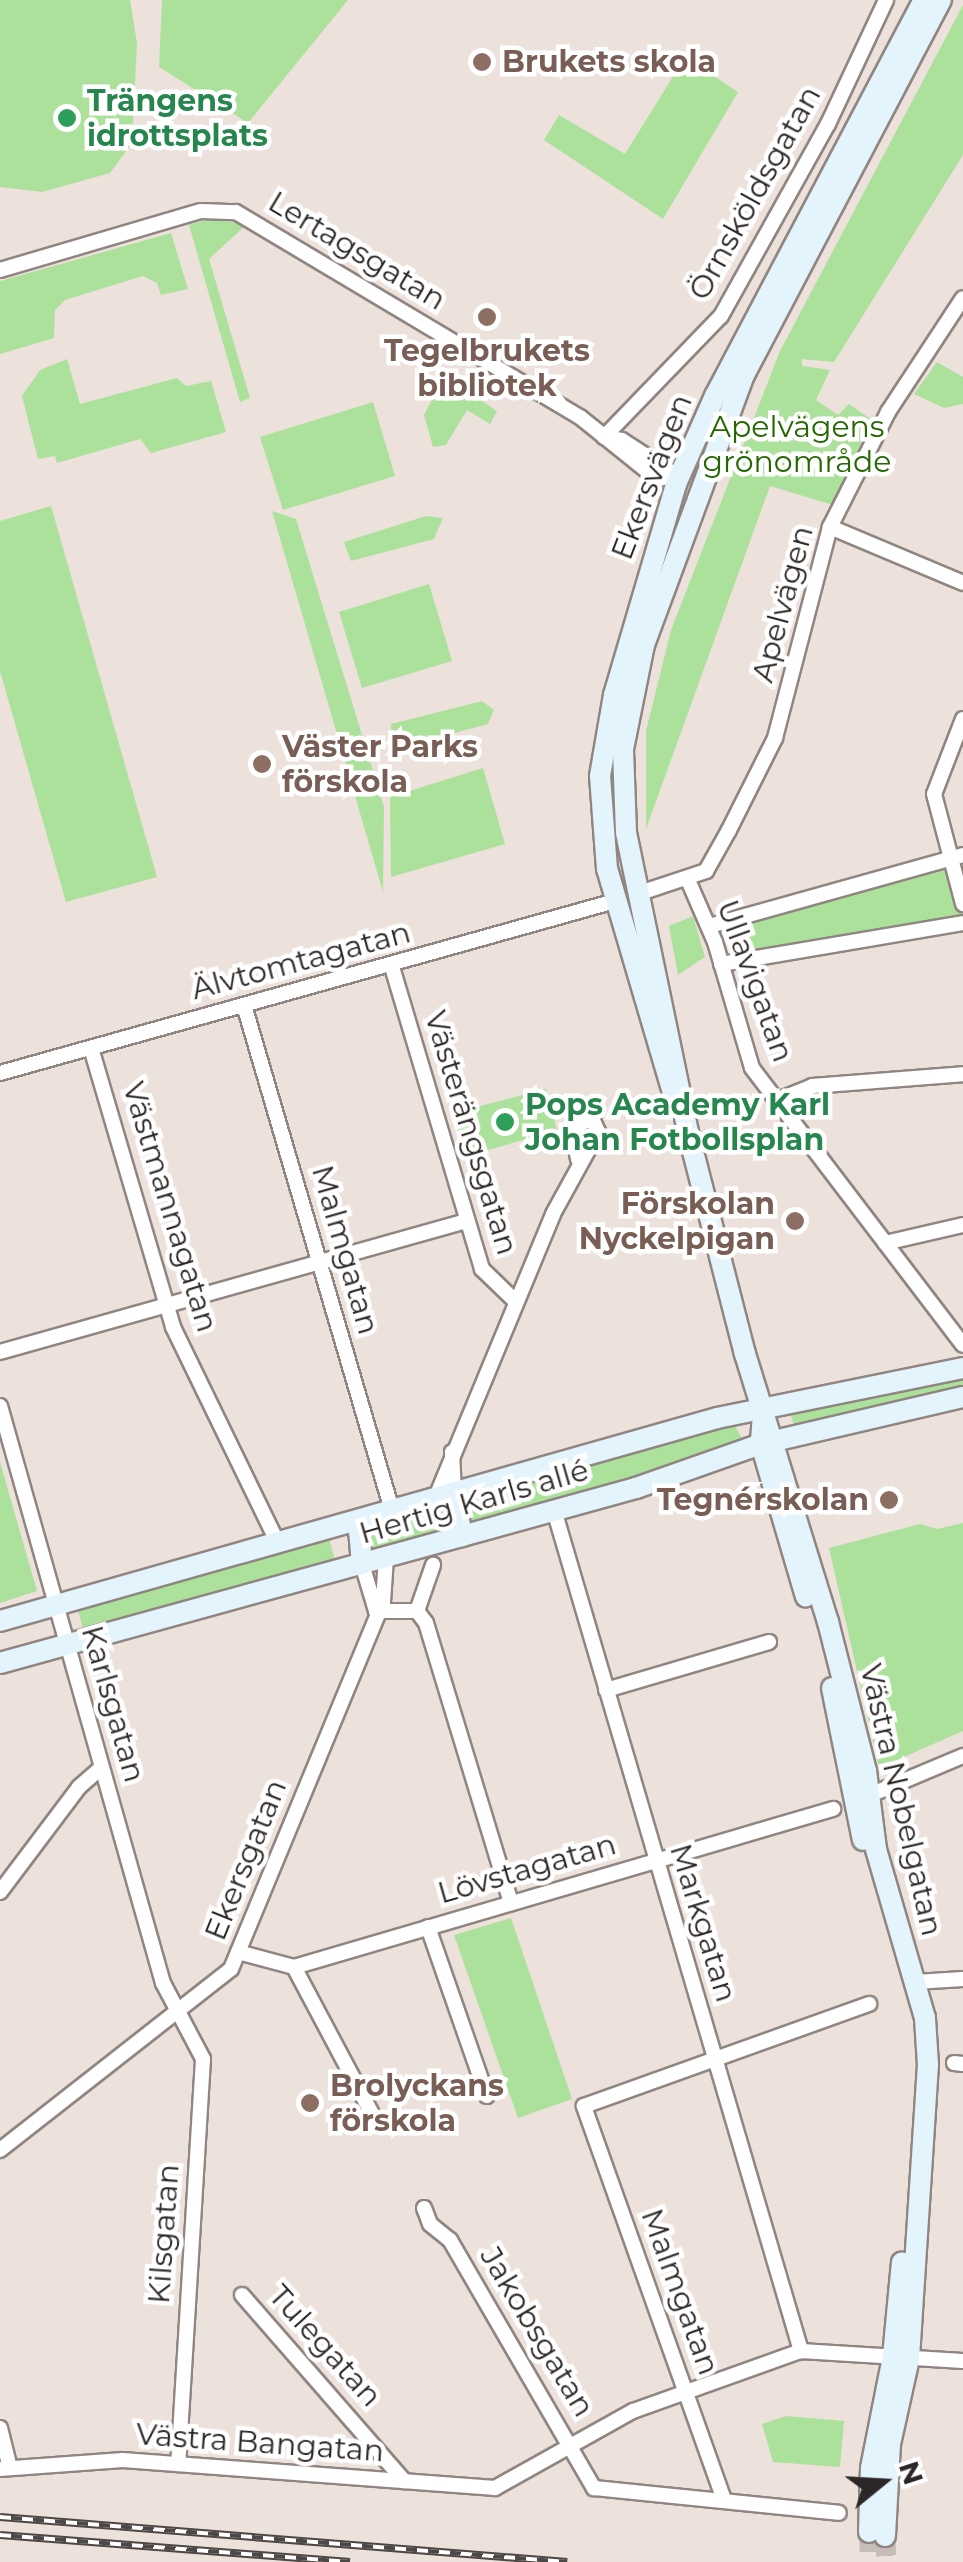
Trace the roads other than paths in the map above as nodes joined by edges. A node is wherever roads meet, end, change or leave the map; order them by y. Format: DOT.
graph roads {
  1 [pos="886,0"];
  2 [pos="924,0"];
  3 [pos="941,0"];
  4 [pos="808,234"];
  5 [pos="0,270"];
  6 [pos="963,298"];
  7 [pos="754,335"];
  8 [pos="604,437"];
  9 [pos="680,477"];
  10 [pos="699,486"];
  11 [pos="830,526"];
  12 [pos="963,582"];
  13 [pos="963,719"];
  14 [pos="957,856"];
  15 [pos="688,880"];
  16 [pos="640,894"];
  17 [pos="616,901"];
  18 [pos="963,904"];
  19 [pos="963,924"];
  20 [pos="709,926"];
  21 [pos="721,964"];
  22 [pos="392,967"];
  23 [pos="244,1005"];
  24 [pos="91,1048"];
  25 [pos="0,1073"];
  26 [pos="963,1074"];
  27 [pos="778,1100"];
  28 [pos="688,1132"];
  29 [pos="578,1159"];
  30 [pos="466,1221"];
  31 [pos="963,1225"];
  32 [pos="885,1242"];
  33 [pos="320,1261"];
  34 [pos="516,1302"];
  35 [pos="168,1307"];
  36 [pos="958,1342"];
  37 [pos="0,1352"];
  38 [pos="954,1370"];
  39 [pos="963,1396"];
  40 [pos="0,1406"];
  41 [pos="763,1410"];
  42 [pos="769,1442"];
  43 [pos="445,1495"];
  44 [pos="554,1510"];
  45 [pos="382,1513"];
  46 [pos="462,1536"];
  47 [pos="278,1543"];
  48 [pos="386,1558"];
  49 [pos="362,1564"];
  50 [pos="432,1565"];
  51 [pos="56,1605"];
  52 [pos="376,1611"];
  53 [pos="417,1611"];
  54 [pos="0,1621"];
  55 [pos="768,1642"];
  56 [pos="68,1644"];
  57 [pos="0,1663"];
  58 [pos="606,1690"];
  59 [pos="963,1756"];
  60 [pos="102,1767"];
  61 [pos="870,1795"];
  62 [pos="833,1809"];
  63 [pos="656,1860"];
  64 [pos="0,1892"];
  65 [pos="511,1904"];
  66 [pos="428,1927"];
  67 [pos="238,1952"];
  68 [pos="294,1967"];
  69 [pos="958,1980"];
  70 [pos="916,1982"];
  71 [pos="869,2004"];
  72 [pos="179,2014"];
  73 [pos="714,2055"];
  74 [pos="488,2096"];
  75 [pos="378,2123"];
  76 [pos="0,2127"];
  77 [pos="13,2140"];
  78 [pos="0,2150"];
  79 [pos="424,2208"];
  80 [pos="242,2295"];
  81 [pos="801,2351"];
  82 [pos="902,2358"];
  83 [pos="963,2360"];
  84 [pos="687,2392"];
  85 [pos="0,2428"];
  86 [pos="573,2447"];
  87 [pos="178,2464"];
  88 [pos="5,2469"];
  89 [pos="404,2481"];
  90 [pos="723,2497"];
  91 [pos="839,2513"];
  92 [pos="877,2534"];
  1 -- 8 [label="street, Örnsköldsgatan"];
  2 -- 4 [label="main road, Ekersvägen"];
  3 -- 4 [label="main road, Ekersvägen"];
  4 -- 7 [label="main road, Ekersvägen"];
  5 -- 8 [label="street, Lertagsgatan"];
  6 -- 11 [label="street, Apelvägen"];
  7 -- 9 [label="main road, Ekersvägen"];
  7 -- 10 [label="main road, Ekersvägen"];
  8 -- 9 [label="street, Lertagsgatan"];
  9 -- 10 [label="main road"];
  9 -- 17 [label="main road, Ekersvägen"];
  10 -- 16 [label="main road, Ekersvägen"];
  11 -- 12 [label="street"];
  11 -- 15 [label="street, Apelvägen"];
  13 -- 14 [label="street"];
  14 -- 18 [label="street"];
  14 -- 20 [label="street"];
  15 -- 16 [label="street"];
  15 -- 20 [label="street, Ullavigatan"];
  16 -- 17 [label="main road"];
  16 -- 28 [label="main road"];
  17 -- 22 [label="street, Älvtomtagatan"];
  17 -- 28 [label="main road"];
  19 -- 21 [label="street"];
  20 -- 21 [label="street, Ullavigatan"];
  21 -- 27 [label="street, Ullavigatan"];
  22 -- 23 [label="street, Älvtomtagatan"];
  22 -- 30 [label="street, Västerängsgatan"];
  23 -- 24 [label="street, Älvtomtagatan"];
  23 -- 33 [label="street, Malmgatan"];
  24 -- 25 [label="street, Älvtomtagatan"];
  24 -- 35 [label="street, Västmannagatan"];
  26 -- 27 [label="street"];
  27 -- 32 [label="street, Ullavigatan"];
  28 -- 41 [label="main road"];
  29 -- 34 [label="street"];
  30 -- 33 [label="street"];
  30 -- 34 [label="street, Västerängsgatan"];
  31 -- 32 [label="street"];
  32 -- 36 [label="street, Ullavigatan"];
  33 -- 35 [label="street"];
  33 -- 45 [label="street, Malmgatan"];
  34 -- 43 [label="street"];
  35 -- 37 [label="street"];
  35 -- 47 [label="street, Västmannagatan"];
  36 -- 38 [label="street, Ullavigatan"];
  38 -- 41 [label="main road, Hertig Karls allé"];
  39 -- 42 [label="main road, Hertig Karls allé"];
  40 -- 51 [label="street, Karlsgatan"];
  41 -- 42 [label="main road"];
  41 -- 43 [label="main road, Hertig Karls allé"];
  42 -- 44 [label="main road, Hertig Karls allé"];
  42 -- 61 [label="main road, Västra Nobelgatan"];
  42 -- 82 [label="main road, Västra Nobelgatan"];
  43 -- 45 [label="main road, Hertig Karls allé"];
  43 -- 46 [label="main road"];
  44 -- 46 [label="main road, Hertig Karls allé"];
  44 -- 58 [label="street, Markgatan"];
  45 -- 47 [label="main road, Hertig Karls allé"];
  45 -- 49 [label="main road"];
  46 -- 48 [label="main road, Hertig Karls allé"];
  47 -- 51 [label="main road, Hertig Karls allé"];
  48 -- 49 [label="main road, Hertig Karls allé"];
  48 -- 52 [label="street, Ekersgatan"];
  49 -- 52 [label="street"];
  49 -- 56 [label="main road, Hertig Karls allé"];
  50 -- 53 [label="street"];
  51 -- 54 [label="main road, Hertig Karls allé"];
  51 -- 56 [label="street, Karlsgatan"];
  52 -- 53 [label="street"];
  52 -- 67 [label="street, Ekersgatan"];
  53 -- 65 [label="street"];
  55 -- 58 [label="street"];
  56 -- 57 [label="main road, Hertig Karls allé"];
  56 -- 60 [label="street, Karlsgatan"];
  58 -- 63 [label="street, Markgatan"];
  59 -- 61 [label="street"];
  60 -- 64 [label="street"];
  60 -- 72 [label="street, Karlsgatan"];
  61 -- 70 [label="main road, Västra Nobelgatan"];
  62 -- 63 [label="street, Lövstagatan"];
  63 -- 65 [label="street, Lövstagatan"];
  63 -- 73 [label="street, Markgatan"];
  65 -- 66 [label="street, Lövstagatan"];
  66 -- 68 [label="street, Lövstagatan"];
  66 -- 74 [label="street"];
  67 -- 68 [label="street"];
  67 -- 72 [label="street, Ekersgatan"];
  68 -- 75 [label="street"];
  69 -- 70 [label="street"];
  70 -- 82 [label="main road, Västra Nobelgatan"];
  71 -- 73 [label="street"];
  72 -- 77 [label="street, Ekersgatan"];
  72 -- 87 [label="street, Kilsgatan"];
  73 -- 81 [label="street, Markgatan"];
  73 -- 84 [label="street, Malmgatan"];
  76 -- 77 [label="street"];
  77 -- 78 [label="street, Ekersgatan"];
  79 -- 86 [label="street, Jakobsgatan"];
  80 -- 89 [label="street, Tulegatan"];
  81 -- 82 [label="street"];
  81 -- 84 [label="street"];
  82 -- 83 [label="street"];
  82 -- 92 [label="main road, Västra Nobelgatan"];
  84 -- 86 [label="street"];
  84 -- 90 [label="street, Malmgatan"];
  85 -- 88 [label="street"];
  86 -- 89 [label="street, Västra Bangatan"];
  86 -- 90 [label="street, Jakobsgatan"];
  87 -- 88 [label="street, Västra Bangatan"];
  87 -- 89 [label="street, Västra Bangatan"];
  90 -- 91 [label="street"];
}
